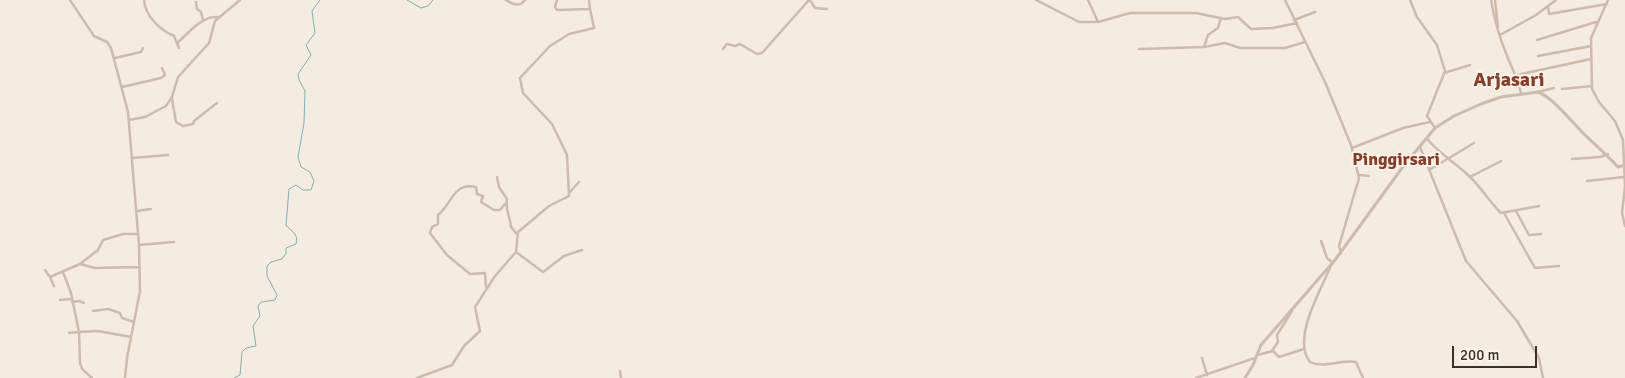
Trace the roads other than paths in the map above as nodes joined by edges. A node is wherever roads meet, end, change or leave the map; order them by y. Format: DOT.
graph roads {
  1 [pos="70,0"];
  2 [pos="144,0"];
  3 [pos="240,0"];
  4 [pos="506,0"];
  5 [pos="525,0"];
  6 [pos="557,0"];
  7 [pos="589,0"];
  8 [pos="809,0"];
  9 [pos="1036,0"];
  10 [pos="1088,0"];
  11 [pos="1285,0"];
  12 [pos="1410,0"];
  13 [pos="1491,0"];
  14 [pos="1495,0"];
  15 [pos="1556,0"];
  16 [pos="1608,0"];
  17 [pos="196,2"];
  18 [pos="1606,4"];
  19 [pos="1548,8"];
  20 [pos="590,9"];
  21 [pos="827,9"];
  22 [pos="1315,12"];
  23 [pos="218,17"];
  24 [pos="1222,18"];
  25 [pos="203,20"];
  26 [pos="1295,21"];
  27 [pos="1098,22"];
  28 [pos="1598,22"];
  29 [pos="1498,27"];
  30 [pos="1500,35"];
  31 [pos="1538,40"];
  32 [pos="1304,42"];
  33 [pos="177,43"];
  34 [pos="1591,46"];
  35 [pos="1204,47"];
  36 [pos="143,48"];
  37 [pos="179,48"];
  38 [pos="723,49"];
  39 [pos="1139,49"];
  40 [pos="1538,56"];
  41 [pos="115,58"];
  42 [pos="1592,59"];
  43 [pos="1470,65"];
  44 [pos="162,68"];
  45 [pos="1444,73"];
  46 [pos="1517,75"];
  47 [pos="1592,86"];
  48 [pos="122,88"];
  49 [pos="1554,88"];
  50 [pos="1562,89"];
  51 [pos="1538,92"];
  52 [pos="1521,93"];
  53 [pos="172,97"];
  54 [pos="217,103"];
  55 [pos="129,120"];
  56 [pos="1430,122"];
  57 [pos="1435,128"];
  58 [pos="1427,139"];
  59 [pos="1474,142"];
  60 [pos="1420,147"];
  61 [pos="1352,148"];
  62 [pos="1608,154"];
  63 [pos="168,155"];
  64 [pos="1448,157"];
  65 [pos="132,158"];
  66 [pos="1572,159"];
  67 [pos="1501,160"];
  68 [pos="1624,166"];
  69 [pos="1429,170"];
  70 [pos="1359,175"];
  71 [pos="1369,176"];
  72 [pos="1624,176"];
  73 [pos="497,177"];
  74 [pos="1470,177"];
  75 [pos="1587,181"];
  76 [pos="579,182"];
  77 [pos="1625,187"];
  78 [pos="569,193"];
  79 [pos="505,204"];
  80 [pos="1539,206"];
  81 [pos="152,209"];
  82 [pos="136,211"];
  83 [pos="1516,211"];
  84 [pos="1504,214"];
  85 [pos="1625,226"];
  86 [pos="517,233"];
  87 [pos="138,234"];
  88 [pos="1541,234"];
  89 [pos="1321,241"];
  90 [pos="174,242"];
  91 [pos="138,245"];
  92 [pos="582,250"];
  93 [pos="516,252"];
  94 [pos="1341,253"];
  95 [pos="1332,263"];
  96 [pos="80,264"];
  97 [pos="1559,266"];
  98 [pos="139,267"];
  99 [pos="45,270"];
  100 [pos="63,272"];
  101 [pos="50,277"];
  102 [pos="54,286"];
  103 [pos="486,289"];
  104 [pos="60,300"];
  105 [pos="72,300"];
  106 [pos="84,303"];
  107 [pos="1292,310"];
  108 [pos="93,312"];
  109 [pos="134,322"];
  110 [pos="79,332"];
  111 [pos="69,333"];
  112 [pos="131,338"];
  113 [pos="1304,349"];
  114 [pos="1272,351"];
  115 [pos="1257,356"];
  116 [pos="1202,358"];
  117 [pos="620,371"];
  118 [pos="1207,375"];
  119 [pos="92,378"];
  120 [pos="125,378"];
  121 [pos="417,378"];
  122 [pos="621,378"];
  123 [pos="1196,378"];
  124 [pos="1245,378"];
  125 [pos="1363,378"];
  126 [pos="1543,378"];
  1 -- 41 [label="street"];
  2 -- 33 [label="street"];
  3 -- 23 [label="street"];
  4 -- 5 [label="street"];
  6 -- 20 [label="street"];
  7 -- 20 [label="street"];
  8 -- 21 [label="street"];
  8 -- 38 [label="street"];
  9 -- 27 [label="street"];
  10 -- 27 [label="street"];
  11 -- 26 [label="street"];
  12 -- 45 [label="street"];
  13 -- 29 [label="street"];
  14 -- 29 [label="street"];
  15 -- 19 [label="street"];
  16 -- 18 [label="street"];
  17 -- 25 [label="street"];
  18 -- 19 [label="street"];
  18 -- 28 [label="street"];
  19 -- 30 [label="street"];
  20 -- 78 [label="street"];
  22 -- 26 [label="street"];
  23 -- 25 [label="street"];
  23 -- 53 [label="street"];
  24 -- 26 [label="street"];
  24 -- 27 [label="street"];
  24 -- 35 [label="street"];
  25 -- 33 [label="street"];
  26 -- 32 [label="street"];
  28 -- 31 [label="street"];
  28 -- 34 [label="street"];
  29 -- 30 [label="street"];
  30 -- 46 [label="street"];
  32 -- 35 [label="street"];
  32 -- 61 [label="street"];
  33 -- 37 [label="street"];
  34 -- 40 [label="street"];
  34 -- 42 [label="street"];
  35 -- 39 [label="street"];
  36 -- 41 [label="street"];
  41 -- 48 [label="street"];
  42 -- 46 [label="street"];
  42 -- 47 [label="street"];
  43 -- 45 [label="street"];
  44 -- 48 [label="street"];
  45 -- 56 [label="street"];
  46 -- 52 [label="street"];
  47 -- 50 [label="street"];
  47 -- 68 [label="street"];
  48 -- 55 [label="street"];
  49 -- 51 [label="street"];
  51 -- 52 [label="street"];
  51 -- 62 [label="street"];
  52 -- 57 [label="street"];
  53 -- 54 [label="street"];
  53 -- 55 [label="street"];
  55 -- 65 [label="street"];
  56 -- 57 [label="street"];
  56 -- 61 [label="street"];
  57 -- 58 [label="street"];
  58 -- 60 [label="street"];
  58 -- 64 [label="street"];
  59 -- 64 [label="street"];
  60 -- 69 [label="street"];
  60 -- 94 [label="street"];
  61 -- 70 [label="street"];
  62 -- 66 [label="street"];
  62 -- 68 [label="street"];
  63 -- 65 [label="street"];
  64 -- 69 [label="street"];
  64 -- 74 [label="street"];
  65 -- 82 [label="street"];
  67 -- 74 [label="street"];
  68 -- 72 [label="street"];
  69 -- 126 [label="street"];
  70 -- 71 [label="street"];
  70 -- 94 [label="street"];
  72 -- 75 [label="street"];
  72 -- 77 [label="street"];
  73 -- 79 [label="street"];
  74 -- 84 [label="street"];
  76 -- 78 [label="street"];
  77 -- 85 [label="street"];
  78 -- 86 [label="street"];
  79 -- 86 [label="street"];
  79 -- 103 [label="street"];
  80 -- 83 [label="street"];
  81 -- 82 [label="street"];
  82 -- 87 [label="street"];
  83 -- 84 [label="street"];
  83 -- 88 [label="street"];
  84 -- 97 [label="street"];
  86 -- 93 [label="street"];
  87 -- 91 [label="street"];
  87 -- 96 [label="street"];
  89 -- 95 [label="street"];
  90 -- 91 [label="street"];
  91 -- 98 [label="street"];
  92 -- 93 [label="street"];
  93 -- 103 [label="street"];
  94 -- 95 [label="street"];
  95 -- 107 [label="street"];
  95 -- 113 [label="street"];
  96 -- 98 [label="street"];
  96 -- 100 [label="street"];
  98 -- 109 [label="street"];
  99 -- 101 [label="street"];
  100 -- 101 [label="street"];
  100 -- 105 [label="street"];
  101 -- 102 [label="street"];
  103 -- 121 [label="street"];
  104 -- 105 [label="street"];
  105 -- 106 [label="street"];
  105 -- 110 [label="street"];
  107 -- 114 [label="street"];
  107 -- 115 [label="street"];
  108 -- 109 [label="street"];
  109 -- 112 [label="street"];
  110 -- 111 [label="street"];
  110 -- 112 [label="street"];
  110 -- 119 [label="street"];
  112 -- 120 [label="street"];
  113 -- 114 [label="street"];
  113 -- 125 [label="street"];
  114 -- 115 [label="street"];
  115 -- 118 [label="street"];
  115 -- 124 [label="street"];
  116 -- 118 [label="street"];
  117 -- 122 [label="street"];
  118 -- 123 [label="street"];
}
